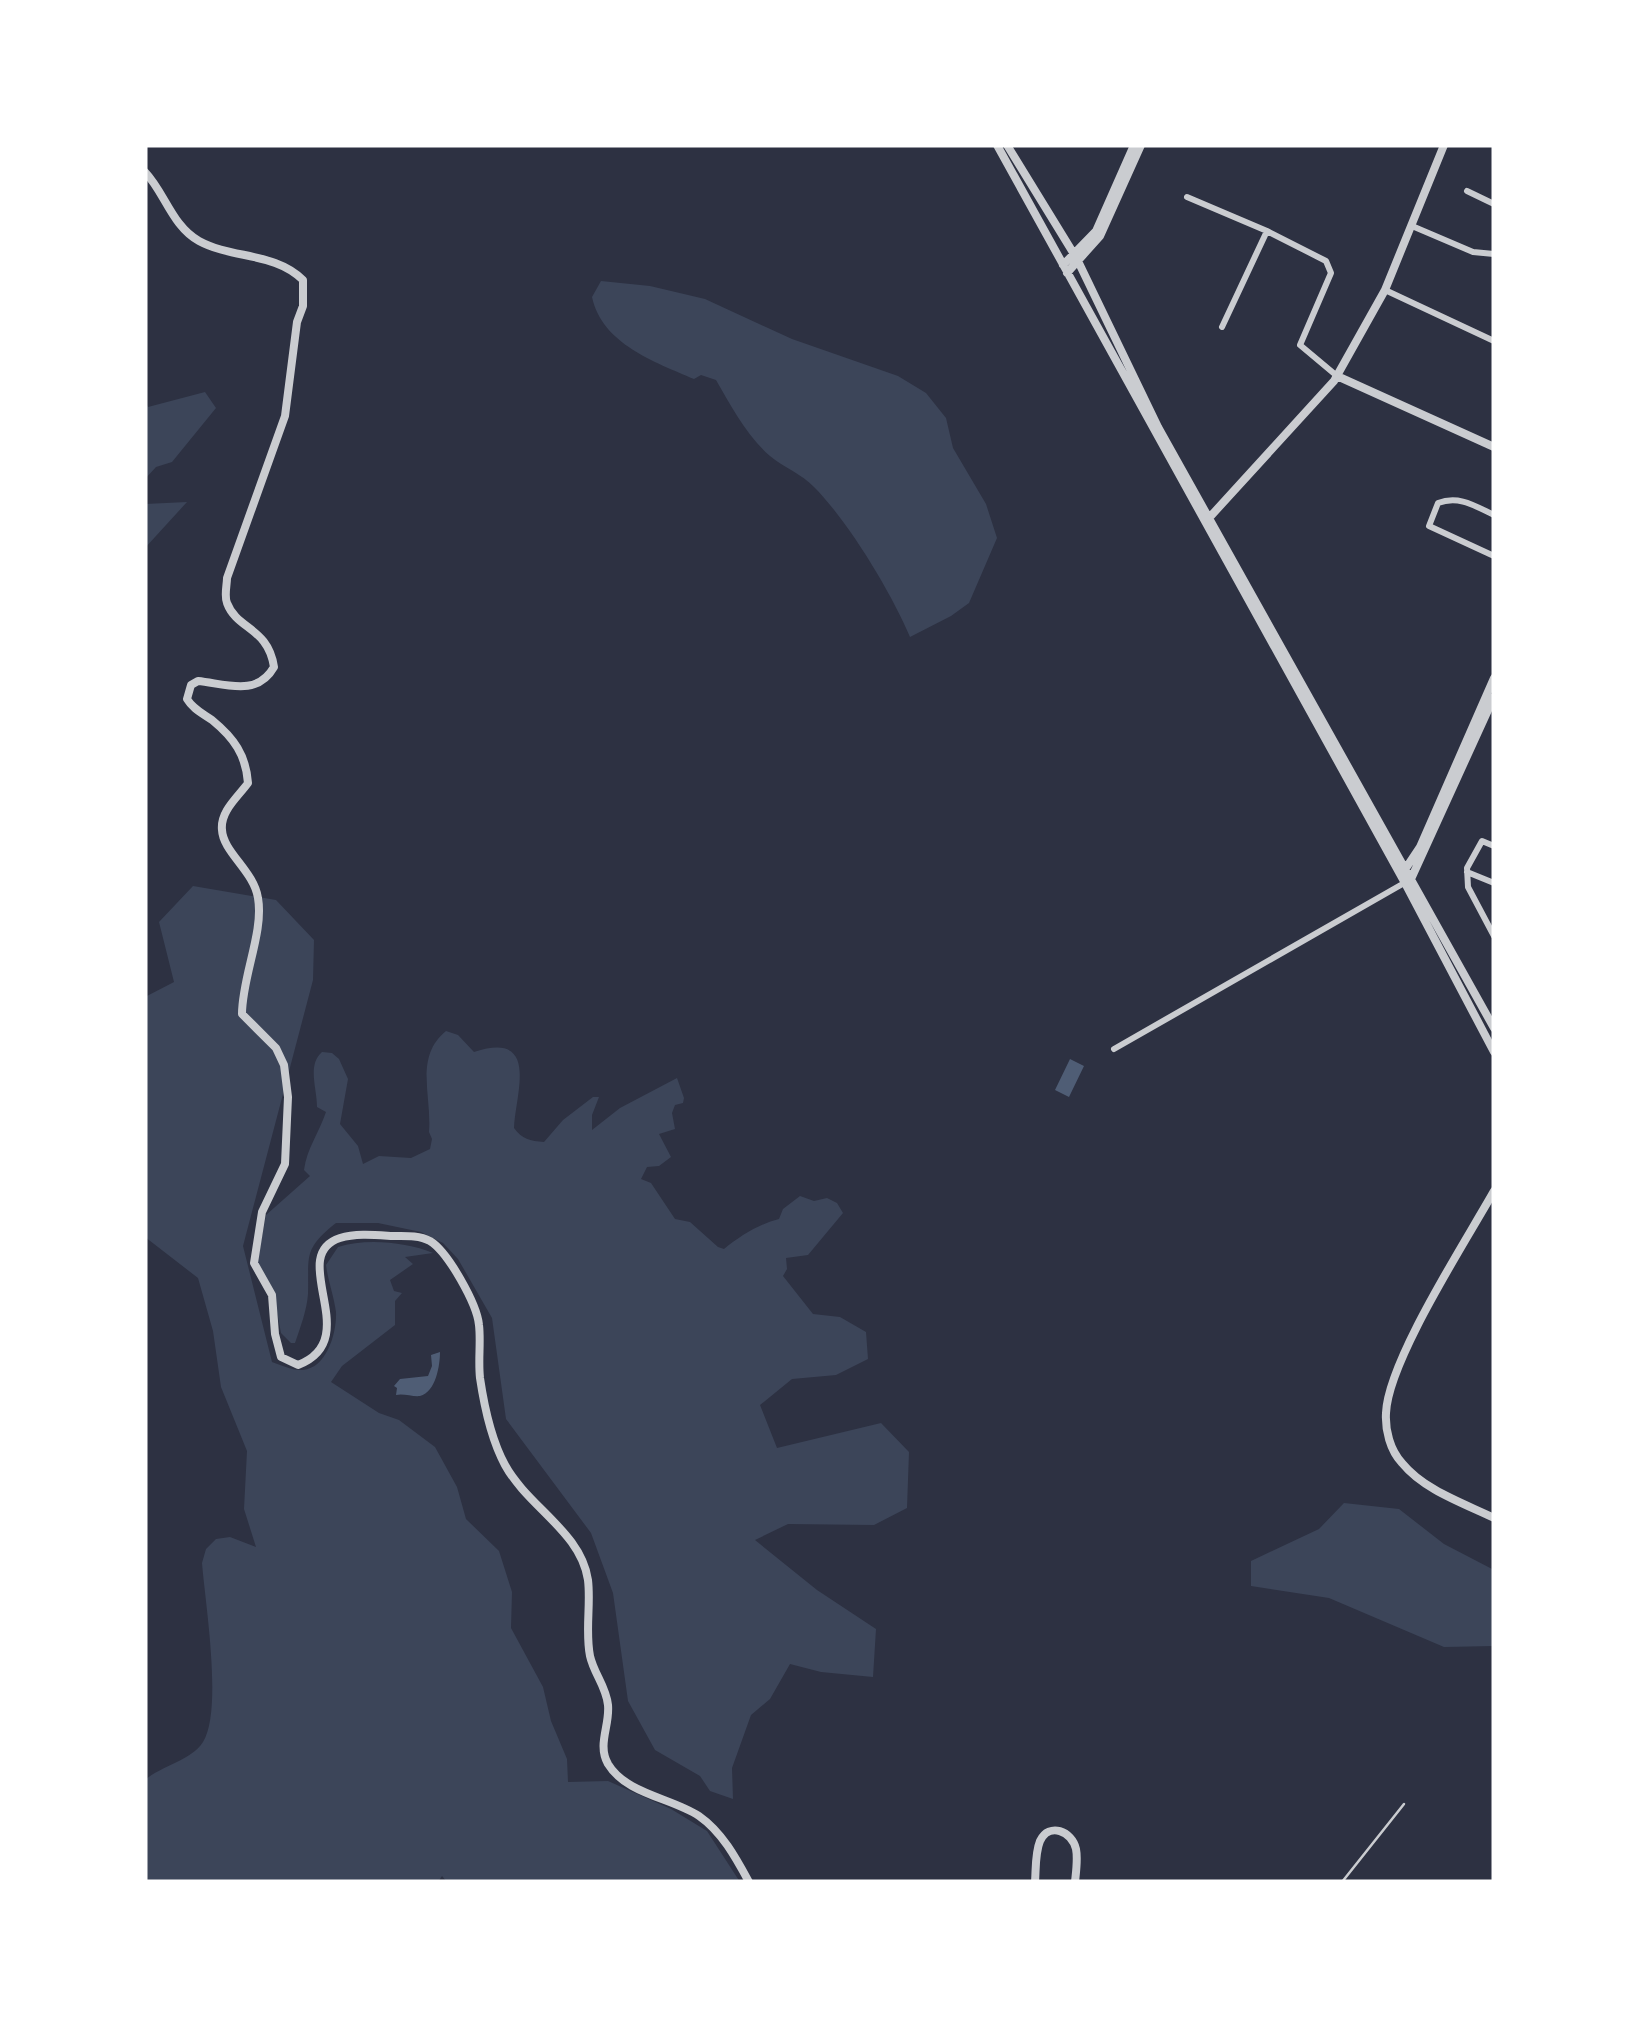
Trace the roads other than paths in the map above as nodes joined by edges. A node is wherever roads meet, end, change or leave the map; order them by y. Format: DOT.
graph roads {
  1 [pos="996,145"];
  2 [pos="1007,145"];
  3 [pos="1137,145"];
  4 [pos="1444,145"];
  5 [pos="145,172"];
  6 [pos="1467,191"];
  7 [pos="1187,198"];
  8 [pos="1494,204"];
  9 [pos="1412,226"];
  10 [pos="1267,231"];
  11 [pos="1494,254"];
  12 [pos="1074,256"];
  13 [pos="1065,269"];
  14 [pos="1384,290"];
  15 [pos="1222,327"];
  16 [pos="1494,342"];
  17 [pos="1338,376"];
  18 [pos="1494,446"];
  19 [pos="1494,515"];
  20 [pos="1209,518"];
  21 [pos="1494,556"];
  22 [pos="1494,678"];
  23 [pos="1492,701"];
  24 [pos="1494,846"];
  25 [pos="1468,872"];
  26 [pos="1406,876"];
  27 [pos="1494,883"];
  28 [pos="1494,936"];
  29 [pos="1494,1028"];
  30 [pos="1114,1049"];
  31 [pos="1494,1052"];
  32 [pos="1494,1191"];
  33 [pos="1494,1518"];
  34 [pos="1404,1804"];
  35 [pos="749,1882"];
  36 [pos="1034,1882"];
  37 [pos="1075,1882"];
  38 [pos="1342,1882"];
  1 -- 13 [label="street"];
  2 -- 12 [label="street"];
  3 -- 12 [label="street"];
  4 -- 9 [label="street"];
  5 -- 35 [label="street"];
  6 -- 8 [label="street"];
  7 -- 10 [label="street"];
  9 -- 11 [label="street"];
  9 -- 14 [label="street"];
  10 -- 15 [label="street"];
  10 -- 17 [label="street"];
  12 -- 13 [label="street"];
  12 -- 20 [label="street"];
  13 -- 26 [label="street"];
  14 -- 16 [label="street"];
  14 -- 17 [label="street"];
  17 -- 18 [label="street"];
  17 -- 20 [label="street"];
  19 -- 21 [label="street"];
  20 -- 26 [label="street"];
  22 -- 26 [label="street"];
  23 -- 26 [label="street"];
  24 -- 25 [label="street"];
  25 -- 27 [label="street"];
  25 -- 28 [label="street"];
  26 -- 29 [label="street"];
  26 -- 30 [label="street"];
  26 -- 31 [label="street"];
  32 -- 33 [label="street"];
  34 -- 38 [label="lane"];
  36 -- 37 [label="street"];
}
